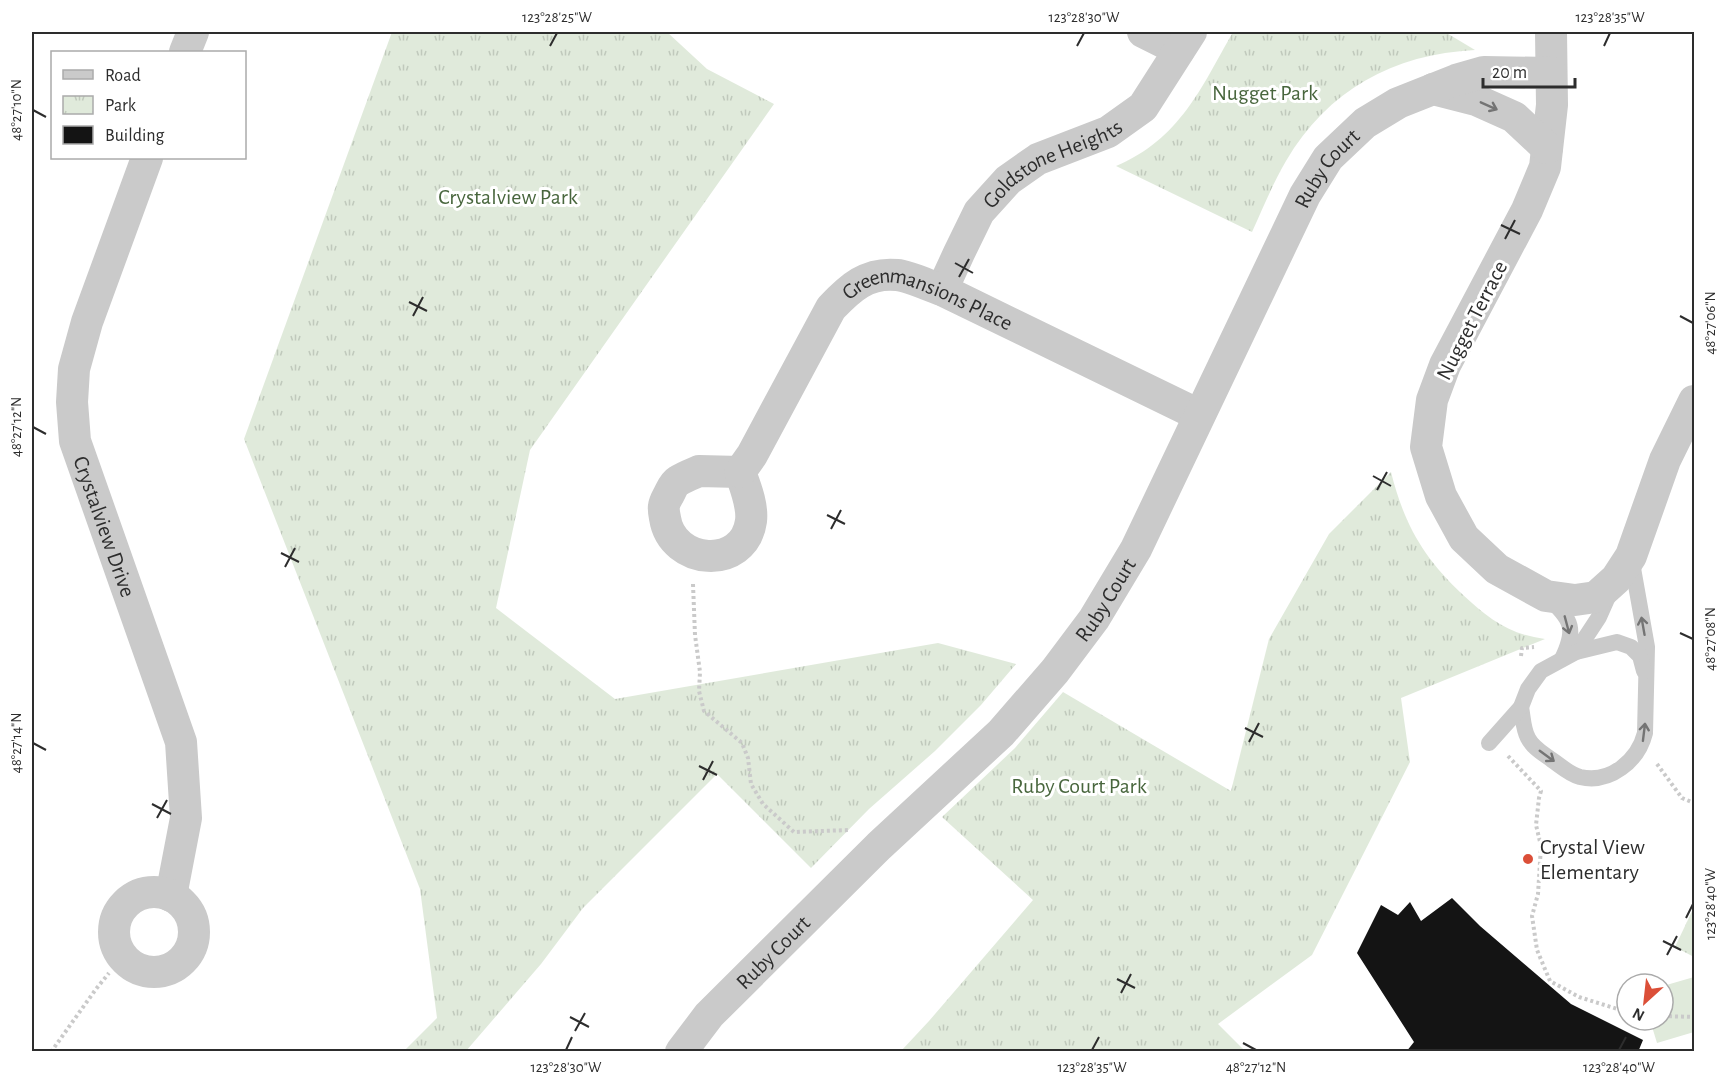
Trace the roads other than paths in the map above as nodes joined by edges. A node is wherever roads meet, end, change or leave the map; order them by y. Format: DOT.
graph roads {
  1 [pos="192,32"];
  2 [pos="1143,32"];
  3 [pos="1551,32"];
  4 [pos="1185,41"];
  5 [pos="185,51"];
  6 [pos="1551,73"];
  7 [pos="1433,89"];
  8 [pos="1547,147"];
  9 [pos="147,159"];
  10 [pos="942,290"];
  11 [pos="1695,401"];
  12 [pos="1199,415"];
  13 [pos="740,472"];
  14 [pos="1624,567"];
  15 [pos="1546,596"];
  16 [pos="1569,656"];
  17 [pos="1647,684"];
  18 [pos="1521,707"];
  19 [pos="1492,741"];
  20 [pos="171,896"];
  21 [pos="681,1052"];
  1 -- 5 [label="street"];
  2 -- 4 [label="street, Goldstone Heights"];
  3 -- 6 [label="street, Nugget Terrace"];
  4 -- 10 [label="street, Goldstone Heights"];
  6 -- 7 [label="street, Ruby Court"];
  6 -- 8 [label="street, Nugget Terrace"];
  7 -- 8 [label="street, one-way"];
  7 -- 12 [label="street, Ruby Court"];
  8 -- 15 [label="street, Nugget Terrace"];
  9 -- 20 [label="street, Crystalview Drive"];
  10 -- 12 [label="street, Greenmansions Place"];
  10 -- 13 [label="street, Greenmansions Place"];
  11 -- 14 [label="street"];
  12 -- 21 [label="street, Ruby Court"];
  14 -- 15 [label="street, Nugget Terrace"];
  14 -- 16 [label="lane"];
  17 -- 14 [label="lane, one-way"];
  15 -- 16 [label="lane, one-way"];
  16 -- 17 [label="lane"];
  16 -- 18 [label="lane"];
  18 -- 17 [label="lane, one-way"];
  18 -- 19 [label="lane"];
}
